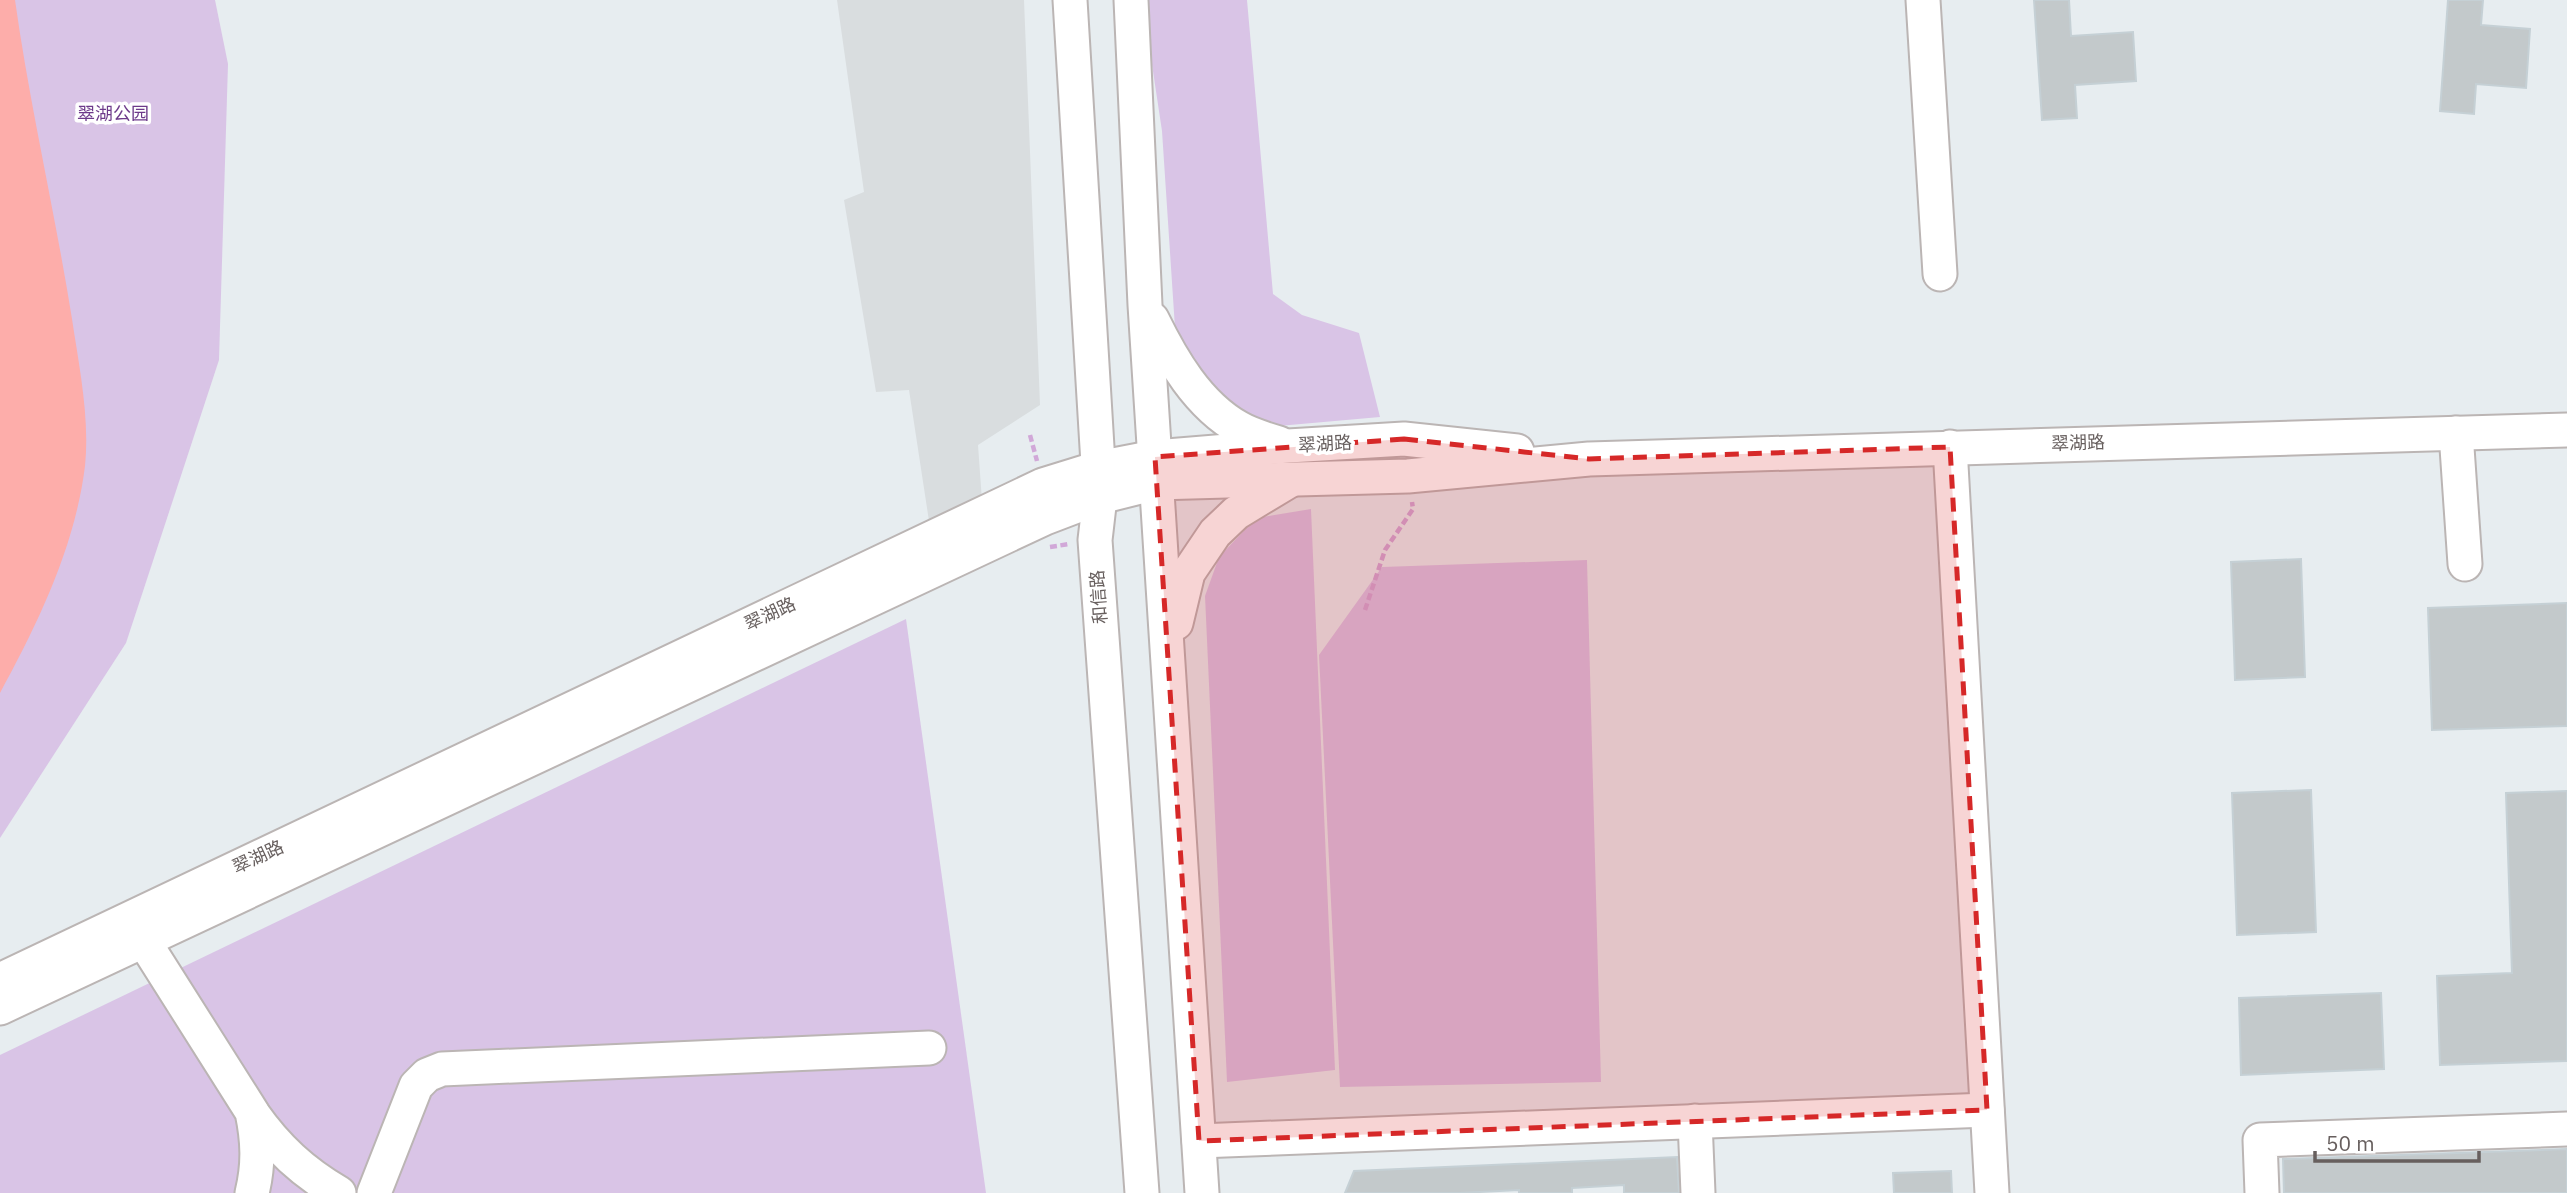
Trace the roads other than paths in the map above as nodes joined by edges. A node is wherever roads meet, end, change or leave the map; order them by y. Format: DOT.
graph roads {
  1 [pos="1070,0"];
  2 [pos="1131,0"];
  3 [pos="1923,0"];
  4 [pos="1940,274"];
  5 [pos="1145,305"];
  6 [pos="2567,430"];
  7 [pos="2456,433"];
  8 [pos="1288,446"];
  9 [pos="1950,447"];
  10 [pos="1589,458"];
  11 [pos="1155,470"];
  12 [pos="1292,479"];
  13 [pos="1099,483"];
  14 [pos="2465,564"];
  15 [pos="1168,656"];
  16 [pos="136,930"];
  17 [pos="0,980"];
  18 [pos="0,1008"];
  19 [pos="929,1048"];
  20 [pos="1987,1110"];
  21 [pos="252,1112"];
  22 [pos="1695,1121"];
  23 [pos="2567,1129"];
  24 [pos="1199,1142"];
  25 [pos="252,1193"];
  26 [pos="339,1193"];
  27 [pos="374,1193"];
  28 [pos="1142,1193"];
  29 [pos="1202,1193"];
  30 [pos="1698,1193"];
  31 [pos="1992,1193"];
  32 [pos="2262,1193"];
  1 -- 13 [label="street, 和信路"];
  2 -- 5 [label="street"];
  3 -- 4 [label="street"];
  5 -- 8 [label="street"];
  5 -- 11 [label="street"];
  6 -- 7 [label="street, 翠湖路"];
  7 -- 9 [label="street, 翠湖路"];
  7 -- 14 [label="street"];
  8 -- 10 [label="street, 翠湖路"];
  8 -- 11 [label="street, 翠湖路"];
  9 -- 10 [label="street, 翠湖路"];
  9 -- 20 [label="street"];
  10 -- 12 [label="street, 翠湖路"];
  11 -- 12 [label="street, 翠湖路"];
  11 -- 13 [label="street, 翠湖路"];
  11 -- 15 [label="street"];
  12 -- 15 [label="street"];
  13 -- 16 [label="street, 翠湖路"];
  13 -- 28 [label="street, 和信路"];
  15 -- 24 [label="street"];
  16 -- 17 [label="street, 翠湖路"];
  16 -- 18 [label="street, 翠湖路"];
  16 -- 21 [label="street"];
  19 -- 27 [label="street"];
  20 -- 22 [label="street"];
  20 -- 31 [label="street"];
  21 -- 25 [label="street"];
  21 -- 26 [label="street"];
  22 -- 24 [label="street"];
  22 -- 30 [label="street"];
  23 -- 32 [label="street"];
  24 -- 29 [label="street"];
}
